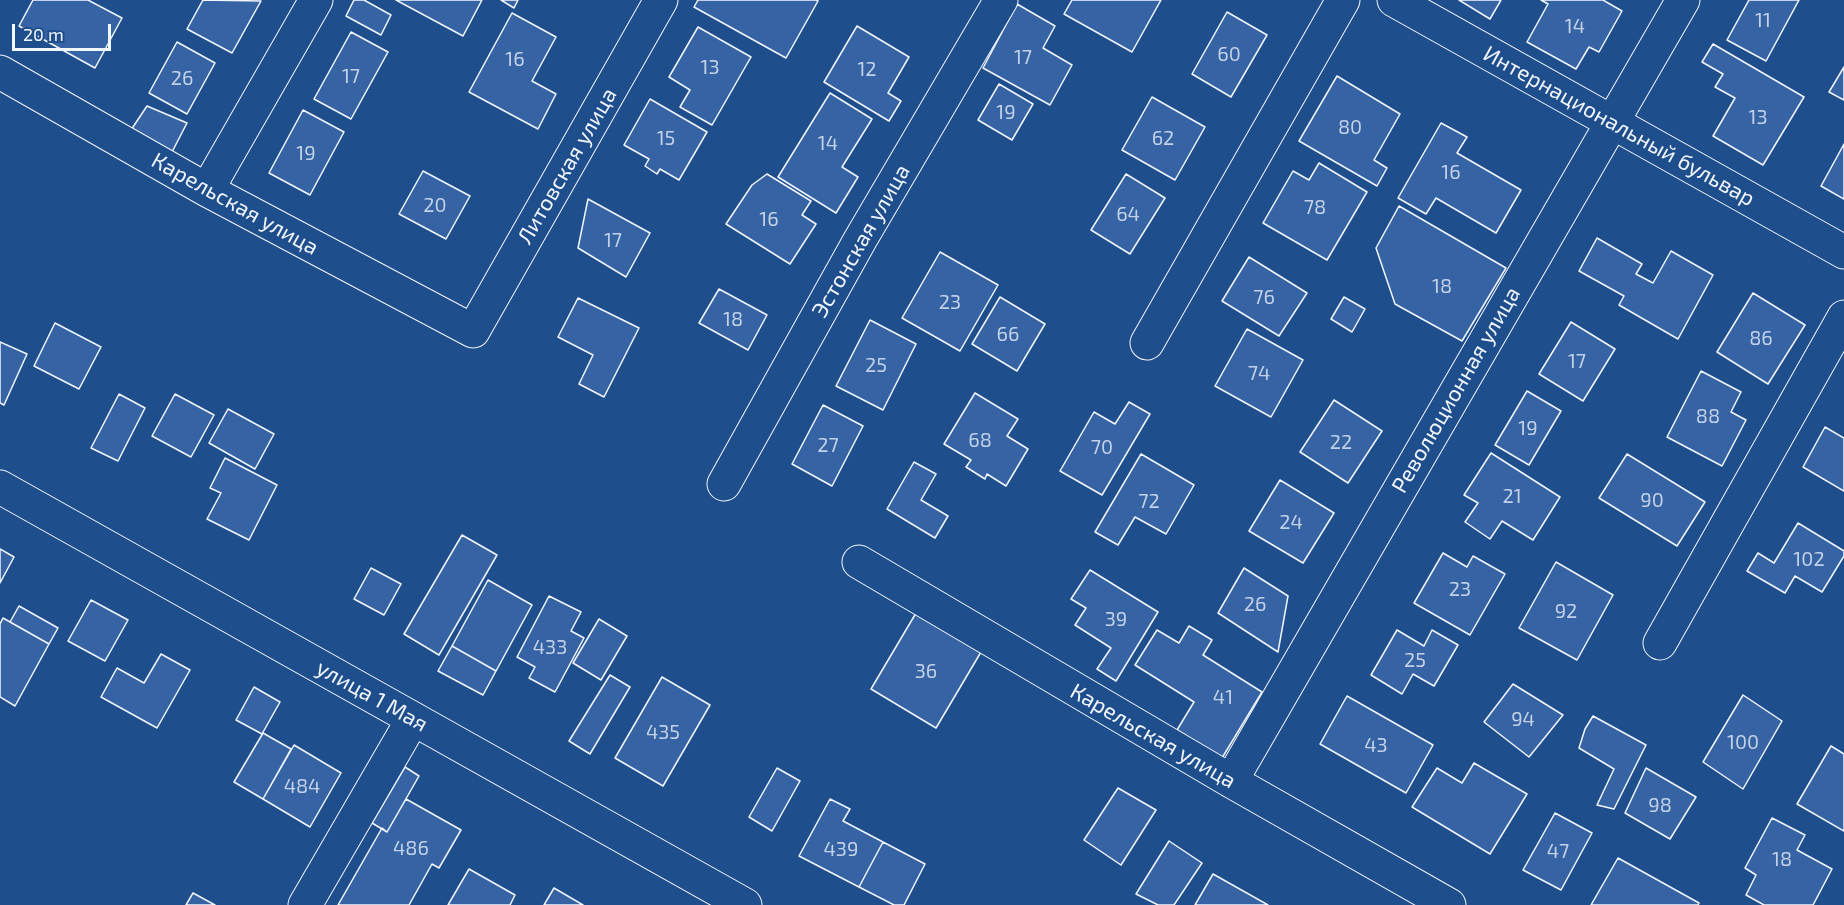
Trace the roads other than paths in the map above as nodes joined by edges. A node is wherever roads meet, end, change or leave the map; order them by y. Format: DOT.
graph roads {
  1 [pos="316,0"];
  2 [pos="661,0"];
  3 [pos="1000,0"];
  4 [pos="1343,0"];
  5 [pos="1394,0"];
  6 [pos="1683,0"];
  7 [pos="0,72"];
  8 [pos="1612,121"];
  9 [pos="207,190"];
  10 [pos="1844,252"];
  11 [pos="1844,317"];
  12 [pos="473,332"];
  13 [pos="1147,344"];
  14 [pos="724,484"];
  15 [pos="0,486"];
  16 [pos="859,562"];
  17 [pos="1660,643"];
  18 [pos="412,718"];
  19 [pos="1231,781"];
  20 [pos="305,905"];
  21 [pos="745,905"];
  22 [pos="1449,905"];
  1 -- 9 [label="street"];
  2 -- 12 [label="street, Литовская улица"];
  3 -- 14 [label="street, Эстонская улица"];
  4 -- 13 [label="street"];
  5 -- 8 [label="street, Интернациональный бульвар"];
  6 -- 8 [label="street, Революционная улица"];
  7 -- 9 [label="street, Карельская улица"];
  8 -- 10 [label="street, Интернациональный бульвар"];
  8 -- 19 [label="street, Революционная улица"];
  9 -- 12 [label="street, Карельская улица"];
  11 -- 17 [label="street"];
  15 -- 18 [label="street, улица 1 Мая"];
  16 -- 19 [label="street, Карельская улица"];
  18 -- 20 [label="street"];
  18 -- 21 [label="street, улица 1 Мая"];
  19 -- 22 [label="street, Карельская улица"];
}
